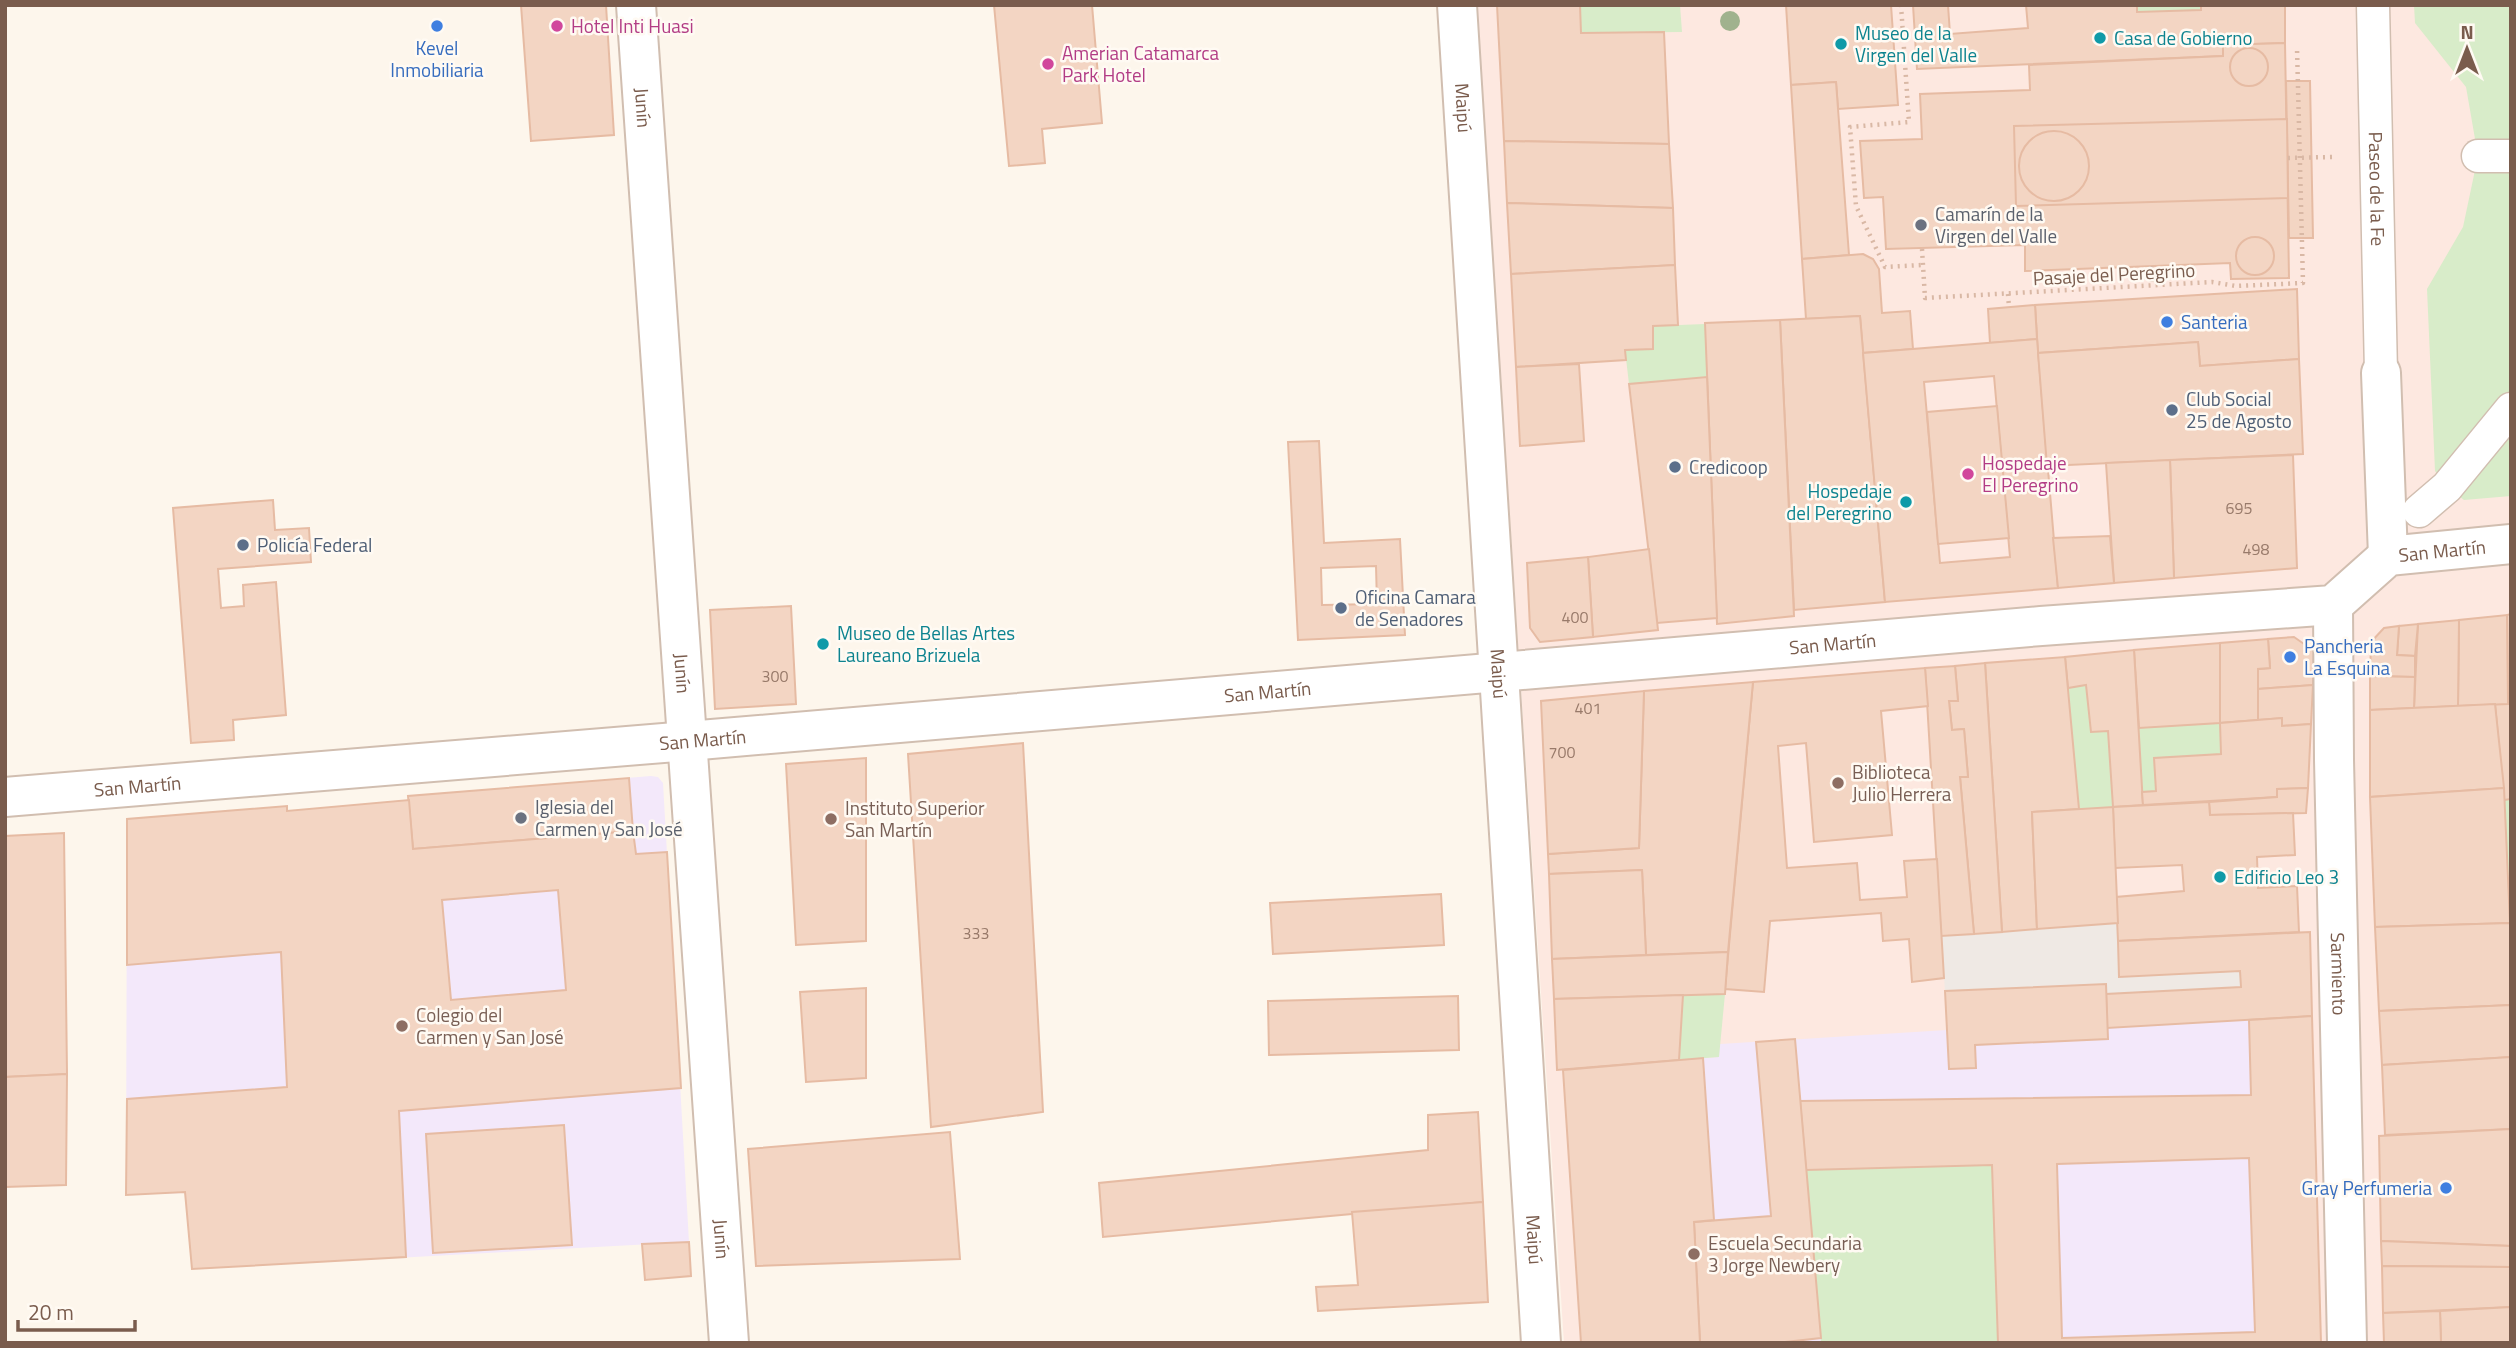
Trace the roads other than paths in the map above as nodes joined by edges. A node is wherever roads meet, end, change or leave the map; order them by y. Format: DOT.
graph roads {
  1 [pos="636,5"];
  2 [pos="1457,5"];
  3 [pos="2373,5"];
  4 [pos="2478,156"];
  5 [pos="2511,156"];
  6 [pos="2381,373"];
  7 [pos="2511,409"];
  8 [pos="2419,511"];
  9 [pos="2511,544"];
  10 [pos="2388,556"];
  11 [pos="2333,605"];
  12 [pos="1500,673"];
  13 [pos="688,741"];
  14 [pos="5,797"];
  15 [pos="729,1343"];
  16 [pos="1541,1343"];
  17 [pos="2347,1343"];
  1 -- 13 [label="street, Junín"];
  2 -- 12 [label="street, Maipú"];
  3 -- 6 [label="street, Paseo de la Fe"];
  4 -- 5 [label="street"];
  6 -- 10 [label="street"];
  7 -- 8 [label="street"];
  9 -- 10 [label="street, San Martín"];
  10 -- 11 [label="street, San Martín"];
  11 -- 12 [label="street, San Martín"];
  11 -- 17 [label="street, Sarmiento"];
  12 -- 13 [label="street, San Martín"];
  12 -- 16 [label="street, Maipú"];
  13 -- 14 [label="street, San Martín"];
  13 -- 15 [label="street, Junín"];
}
